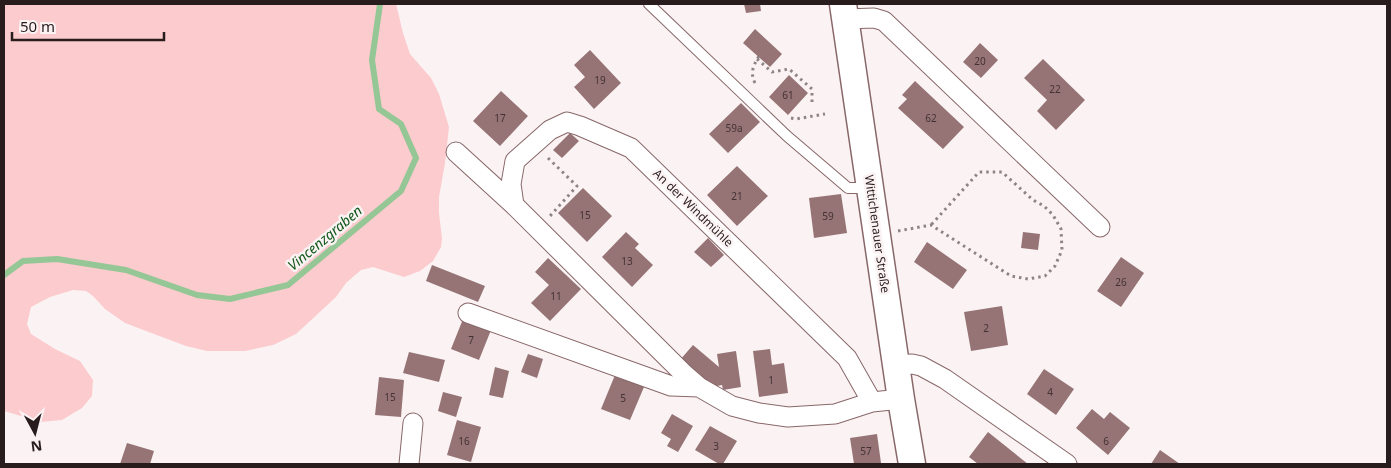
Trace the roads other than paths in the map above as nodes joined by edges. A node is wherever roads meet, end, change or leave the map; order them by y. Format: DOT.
graph roads {
  1 [pos="649,4"];
  2 [pos="844,11"];
  3 [pos="456,152"];
  4 [pos="870,188"];
  5 [pos="514,205"];
  6 [pos="1100,226"];
  7 [pos="468,313"];
  8 [pos="896,365"];
  9 [pos="699,387"];
  10 [pos="901,399"];
  11 [pos="872,402"];
  12 [pos="413,423"];
  13 [pos="409,464"];
  14 [pos="912,464"];
  15 [pos="1067,464"];
  1 -- 4 [label="lane"];
  2 -- 4 [label="main road, Wittichenauer Straße"];
  2 -- 6 [label="street"];
  3 -- 5 [label="street"];
  4 -- 8 [label="main road, Wittichenauer Straße"];
  5 -- 9 [label="street"];
  5 -- 11 [label="street, An der Windmühle"];
  7 -- 9 [label="street"];
  8 -- 10 [label="main road, Wittichenauer Straße"];
  8 -- 15 [label="street"];
  9 -- 11 [label="street"];
  10 -- 11 [label="street"];
  10 -- 14 [label="main road, Wittichenauer Straße"];
  12 -- 13 [label="street"];
}
